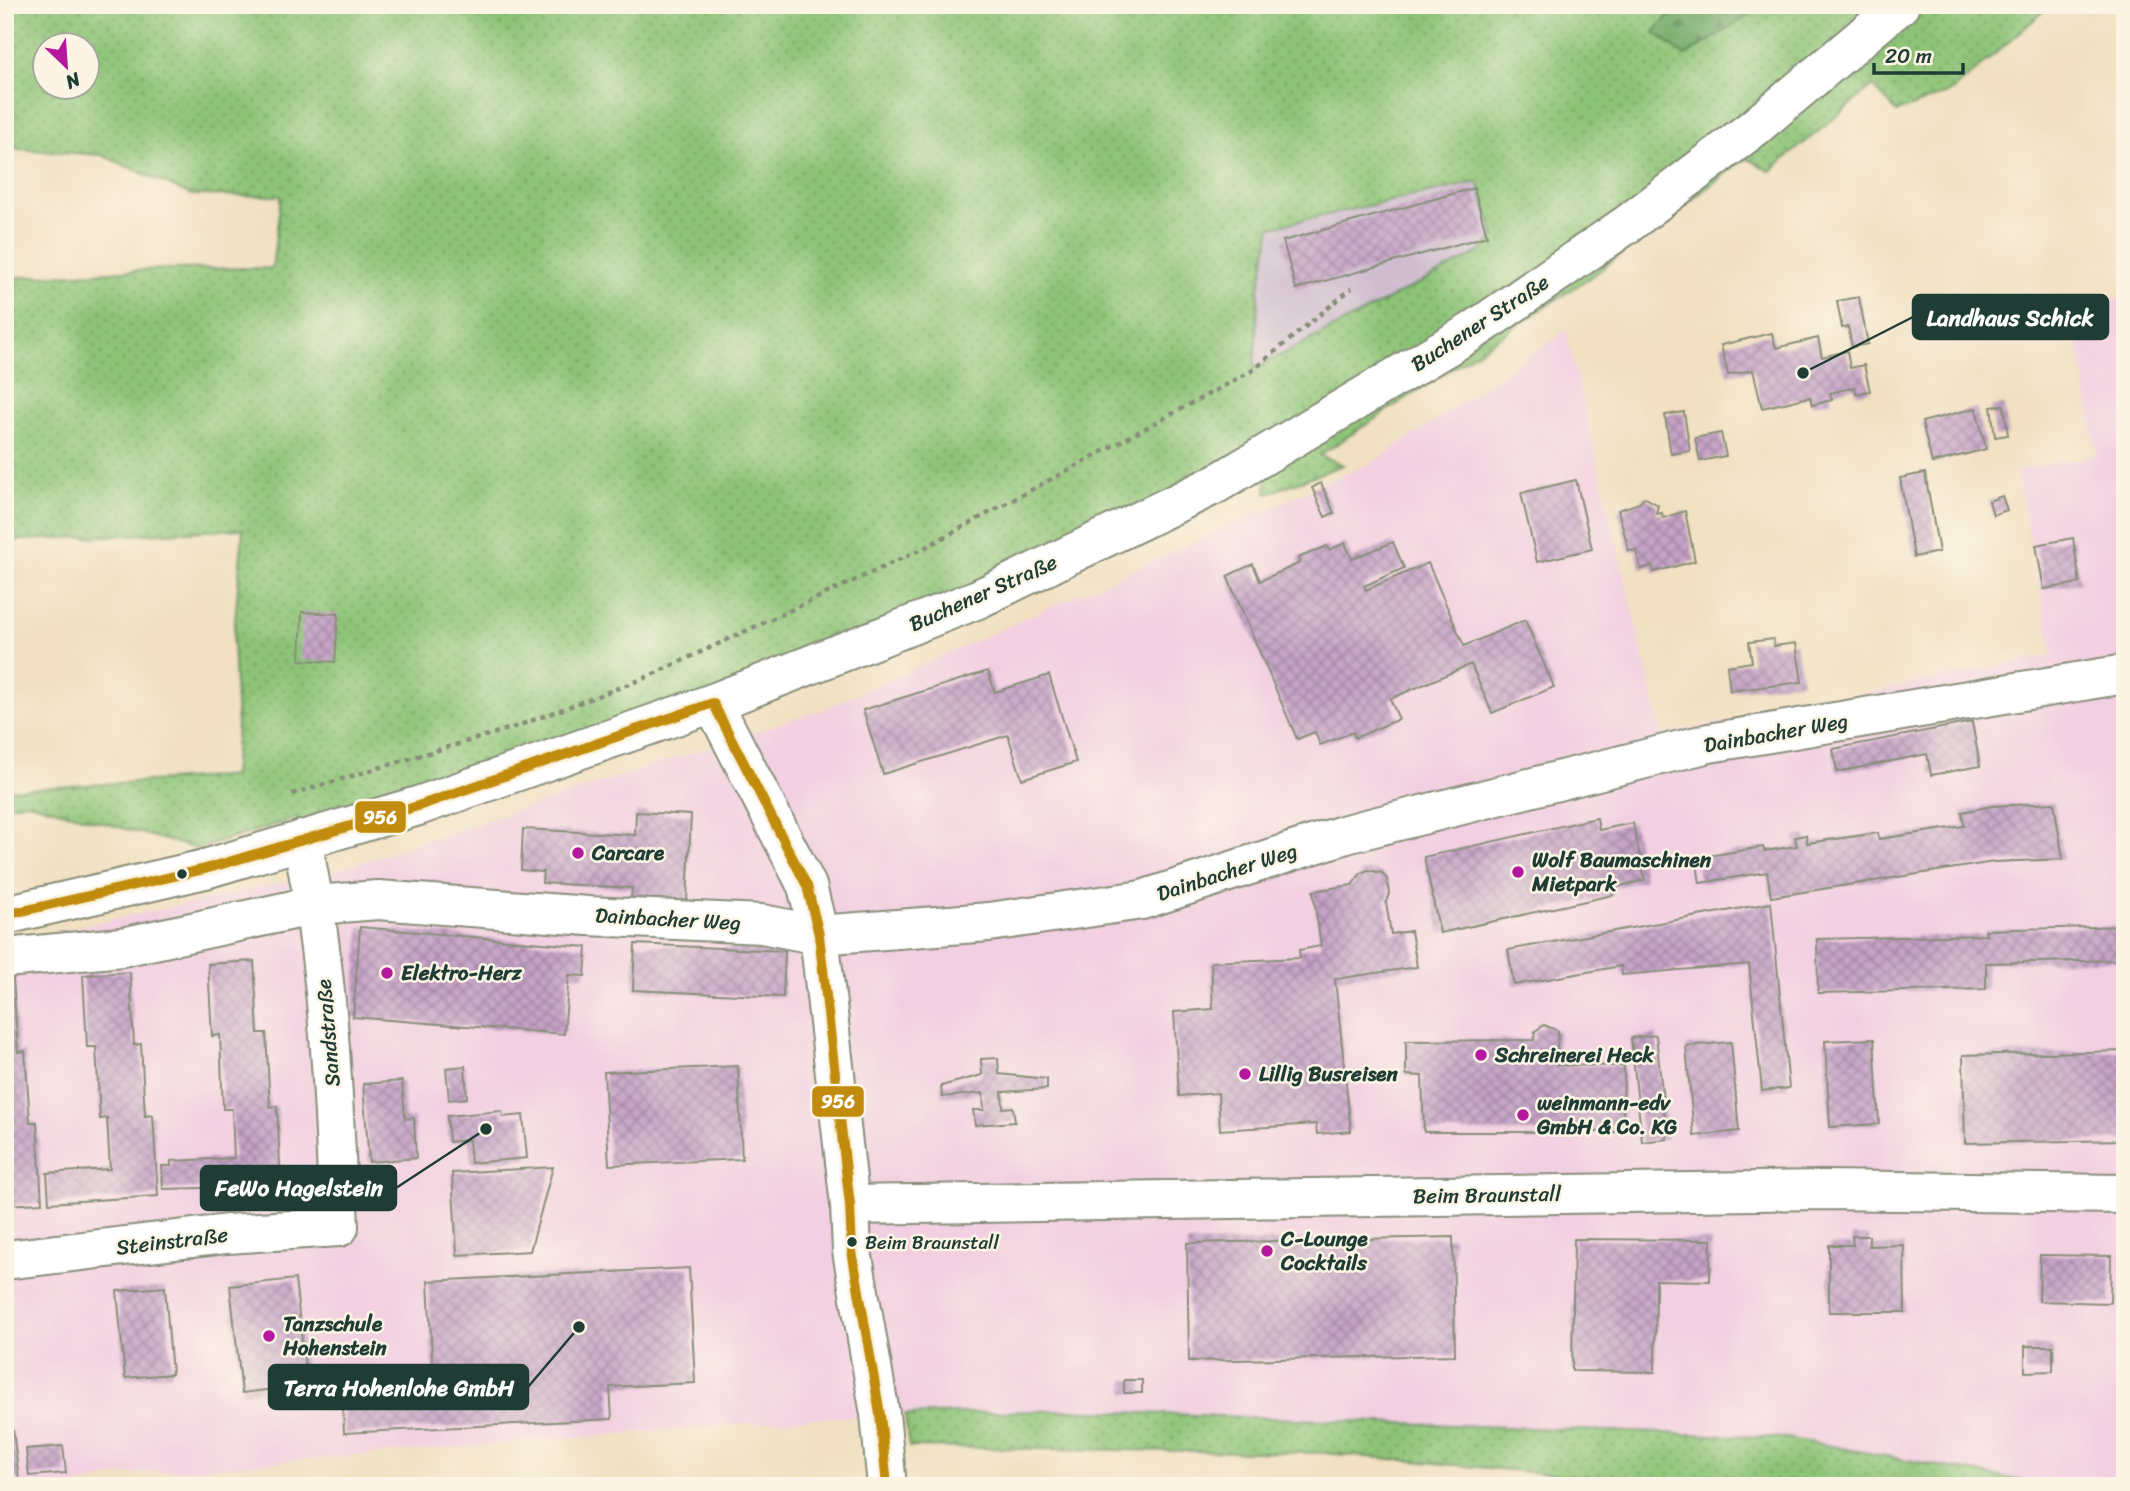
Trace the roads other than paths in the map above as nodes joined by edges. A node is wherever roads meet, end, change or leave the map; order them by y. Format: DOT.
graph roads {
  1 [pos="1900,5"];
  2 [pos="2125,674"];
  3 [pos="713,702"];
  4 [pos="302,841"];
  5 [pos="316,905"];
  6 [pos="5,915"];
  7 [pos="819,935"];
  8 [pos="5,958"];
  9 [pos="2125,1194"];
  10 [pos="850,1205"];
  11 [pos="339,1227"];
  12 [pos="5,1260"];
  13 [pos="887,1486"];
  1 -- 3 [label="street, Buchener Straße"];
  2 -- 7 [label="street, Dainbacher Weg"];
  3 -- 4 [label="street, Buchener Straße"];
  3 -- 7 [label="street"];
  4 -- 5 [label="street, Sandstraße"];
  4 -- 6 [label="street, Buchener Straße"];
  5 -- 7 [label="street, Dainbacher Weg"];
  5 -- 8 [label="street"];
  5 -- 11 [label="street, Sandstraße"];
  7 -- 10 [label="street"];
  9 -- 10 [label="street, Beim Braunstall"];
  10 -- 13 [label="street"];
  11 -- 12 [label="street, Steinstraße"];
}
